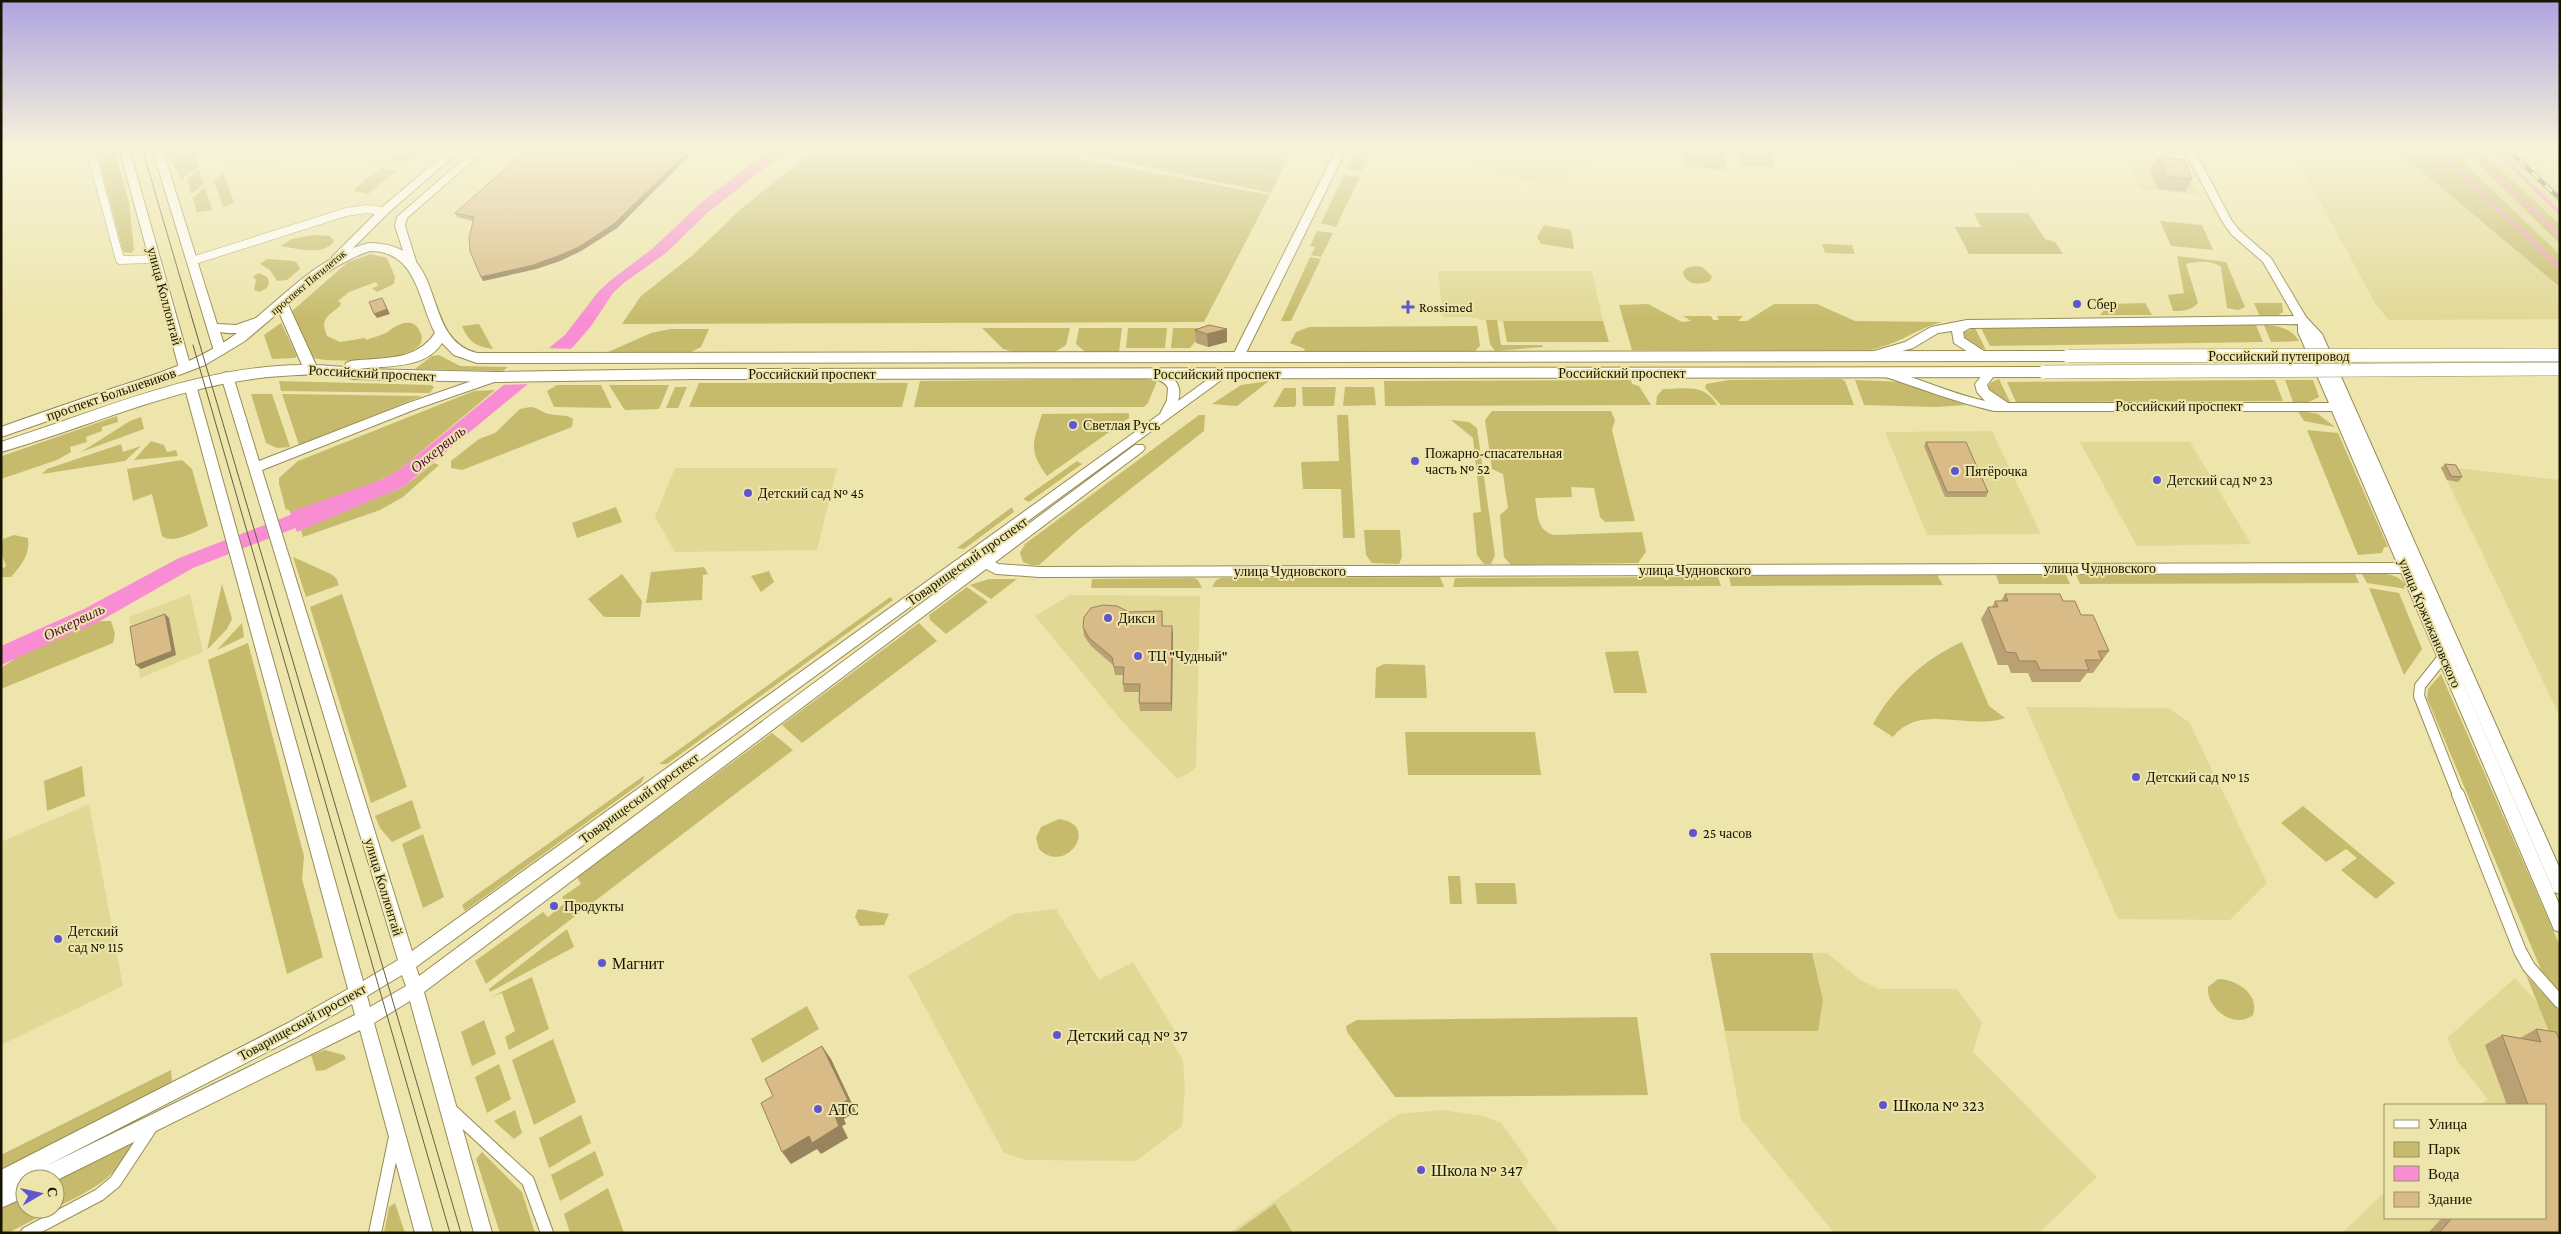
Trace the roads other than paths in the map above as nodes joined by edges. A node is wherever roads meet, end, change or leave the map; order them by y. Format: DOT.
graph roads {
  1 [pos="105,206"];
  2 [pos="140,206"];
  3 [pos="175,206"];
  4 [pos="390,206"];
  5 [pos="415,206"];
  6 [pos="1315,206"];
  7 [pos="1321,206"];
  8 [pos="2218,206"];
  9 [pos="384,211"];
  10 [pos="155,259"];
  11 [pos="336,259"];
  12 [pos="192,261"];
  13 [pos="411,261"];
  14 [pos="282,304"];
  15 [pos="266,317"];
  16 [pos="2302,320"];
  17 [pos="1967,324"];
  18 [pos="212,326"];
  19 [pos="442,332"];
  20 [pos="220,351"];
  21 [pos="1875,355"];
  22 [pos="2560,355"];
  23 [pos="1983,356"];
  24 [pos="1998,356"];
  25 [pos="1244,357"];
  26 [pos="519,358"];
  27 [pos="185,368"];
  28 [pos="336,369"];
  29 [pos="2560,369"];
  30 [pos="311,370"];
  31 [pos="1882,372"];
  32 [pos="1991,372"];
  33 [pos="2006,372"];
  34 [pos="1154,373"];
  35 [pos="1224,373"];
  36 [pos="1240,373"];
  37 [pos="227,376"];
  38 [pos="437,376"];
  39 [pos="496,377"];
  40 [pos="190,385"];
  41 [pos="412,406"];
  42 [pos="2009,407"];
  43 [pos="2342,407"];
  44 [pos="1160,420"];
  45 [pos="17,426"];
  46 [pos="1,427"];
  47 [pos="2,443"];
  48 [pos="2359,459"];
  49 [pos="2372,461"];
  50 [pos="256,467"];
  51 [pos="270,516"];
  52 [pos="279,543"];
  53 [pos="979,560"];
  54 [pos="2413,568"];
  55 [pos="2444,656"];
  56 [pos="2469,715"];
  57 [pos="2486,717"];
  58 [pos="2560,887"];
  59 [pos="2560,925"];
  60 [pos="407,964"];
  61 [pos="415,989"];
  62 [pos="358,992"];
  63 [pos="2560,1002"];
  64 [pos="365,1019"];
  65 [pos="450,1108"];
  66 [pos="155,1121"];
  67 [pos="396,1131"];
  68 [pos="60,1169"];
  69 [pos="1,1180"];
  70 [pos="15,1192"];
  71 [pos="1,1199"];
  72 [pos="27,1233"];
  73 [pos="374,1233"];
  74 [pos="424,1233"];
  75 [pos="484,1233"];
  76 [pos="547,1233"];
  1 -- 10 [label="street"];
  2 -- 10 [label="street, улица Коллонтай"];
  3 -- 12 [label="street"];
  4 -- 9 [label="street, проспект Пятилеток"];
  5 -- 13 [label="street"];
  6 -- 25 [label="street"];
  7 -- 25 [label="street"];
  8 -- 16 [label="street, улица Кржижановского"];
  9 -- 11 [label="street, проспект Пятилеток"];
  9 -- 12 [label="street"];
  10 -- 27 [label="main road, улица Коллонтай"];
  11 -- 13 [label="main road"];
  11 -- 14 [label="main road, проспект Пятилеток"];
  12 -- 18 [label="street"];
  13 -- 19 [label="main road"];
  14 -- 15 [label="main road, проспект Пятилеток"];
  14 -- 30 [label="main road"];
  15 -- 18 [label="street"];
  15 -- 20 [label="main road, проспект Пятилеток"];
  16 -- 17 [label="street, Российский проспект"];
  16 -- 43 [label="street, улица Кржижановского"];
  17 -- 21 [label="street, Российский проспект"];
  17 -- 23 [label="street"];
  18 -- 20 [label="street"];
  19 -- 26 [label="main road"];
  19 -- 28 [label="main road"];
  20 -- 27 [label="main road, проспект Большевиков"];
  20 -- 37 [label="main road"];
  21 -- 23 [label="main road, Российский проспект"];
  21 -- 25 [label="main road, Российский проспект"];
  22 -- 24 [label="main road, Российский путепровод, bridge"];
  23 -- 24 [label="main road, Российский проспект"];
  25 -- 26 [label="main road, Российский проспект"];
  25 -- 35 [label="main road, Товарищеский проспект"];
  25 -- 36 [label="main road"];
  27 -- 40 [label="main road, улица Коллонтай"];
  27 -- 45 [label="main road, проспект Большевиков"];
  28 -- 30 [label="main road, Российский проспект"];
  28 -- 38 [label="main road, Российский проспект"];
  29 -- 33 [label="main road, Российский путепровод, bridge"];
  30 -- 37 [label="main road, Российский проспект"];
  31 -- 32 [label="main road, Российский проспект"];
  31 -- 36 [label="main road, Российский проспект"];
  31 -- 42 [label="street, Российский проспект"];
  32 -- 33 [label="main road, Российский проспект"];
  32 -- 42 [label="street, Российский проспект"];
  34 -- 35 [label="main road, Российский проспект"];
  34 -- 39 [label="main road, Российский проспект"];
  34 -- 44 [label="street"];
  35 -- 36 [label="main road, Российский проспект"];
  35 -- 44 [label="street, Товарищеский проспект"];
  36 -- 53 [label="street, Товарищеский проспект"];
  37 -- 40 [label="main road, Российский проспект"];
  37 -- 50 [label="street"];
  38 -- 39 [label="main road, Российский проспект"];
  38 -- 41 [label="street"];
  39 -- 41 [label="street"];
  40 -- 47 [label="main road, проспект Большевиков"];
  40 -- 62 [label="street, улица Коллонтай"];
  41 -- 50 [label="street"];
  42 -- 43 [label="street, Российский проспект"];
  43 -- 48 [label="street, улица Кржижановского"];
  43 -- 49 [label="street, улица Кржижановского"];
  44 -- 53 [label="street, Товарищеский проспект"];
  45 -- 46 [label="street"];
  45 -- 47 [label="main road, проспект Большевиков"];
  48 -- 49 [label="street"];
  48 -- 54 [label="street, улица Кржижановского"];
  49 -- 54 [label="street, улица Кржижановского"];
  50 -- 51 [label="street"];
  51 -- 52 [label="main road"];
  52 -- 60 [label="street, улица Коллонтай"];
  53 -- 54 [label="street, улица Чудновского"];
  53 -- 60 [label="street, Товарищеский проспект"];
  53 -- 61 [label="street, Товарищеский проспект"];
  54 -- 55 [label="street, улица Кржижановского"];
  54 -- 57 [label="street, улица Кржижановского"];
  55 -- 56 [label="street, улица Кржижановского"];
  55 -- 63 [label="street"];
  56 -- 57 [label="street"];
  56 -- 59 [label="street, улица Кржижановского"];
  57 -- 58 [label="street, улица Кржижановского"];
  60 -- 61 [label="street, улица Коллонтай"];
  60 -- 62 [label="street, Товарищеский проспект"];
  61 -- 64 [label="street, Товарищеский проспект"];
  61 -- 65 [label="street, улица Коллонтай"];
  62 -- 64 [label="street"];
  62 -- 69 [label="street, Товарищеский проспект"];
  64 -- 66 [label="street, Товарищеский проспект"];
  64 -- 67 [label="street"];
  65 -- 75 [label="street, улица Коллонтай"];
  65 -- 76 [label="street"];
  66 -- 68 [label="street, Товарищеский проспект"];
  66 -- 72 [label="street"];
  67 -- 73 [label="street"];
  67 -- 74 [label="street"];
  70 -- 71 [label="street"];
}
